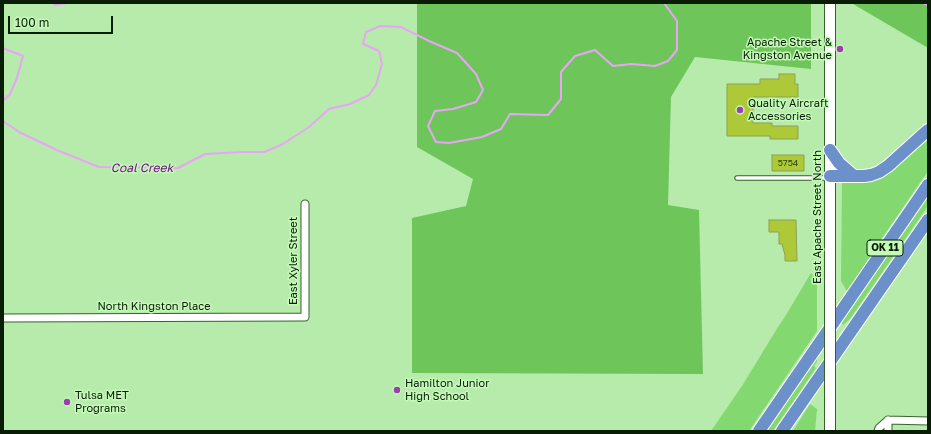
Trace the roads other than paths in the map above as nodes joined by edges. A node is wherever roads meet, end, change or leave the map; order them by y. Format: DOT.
graph roads {
  1 [pos="830,5"];
  2 [pos="928,130"];
  3 [pos="830,150"];
  4 [pos="854,176"];
  5 [pos="830,177"];
  6 [pos="738,178"];
  7 [pos="928,185"];
  8 [pos="305,204"];
  9 [pos="928,220"];
  10 [pos="305,317"];
  11 [pos="3,318"];
  12 [pos="888,420"];
  13 [pos="928,421"];
  14 [pos="759,431"];
  15 [pos="782,431"];
  16 [pos="830,431"];
  17 [pos="878,431"];
  18 [pos="888,431"];
  1 -- 3 [label="main road, East Apache Street North"];
  2 -- 4 [label="highway"];
  3 -- 4 [label="highway"];
  3 -- 5 [label="main road, East Apache Street North"];
  4 -- 5 [label="highway"];
  5 -- 6 [label="lane"];
  5 -- 16 [label="main road, East Apache Street North, bridge"];
  7 -- 14 [label="highway, OK 11"];
  8 -- 10 [label="street, East Xyler Street"];
  9 -- 15 [label="highway, OK 11"];
  10 -- 11 [label="street, North Kingston Place"];
  12 -- 13 [label="street"];
  12 -- 17 [label="street"];
  12 -- 18 [label="street"];
}
